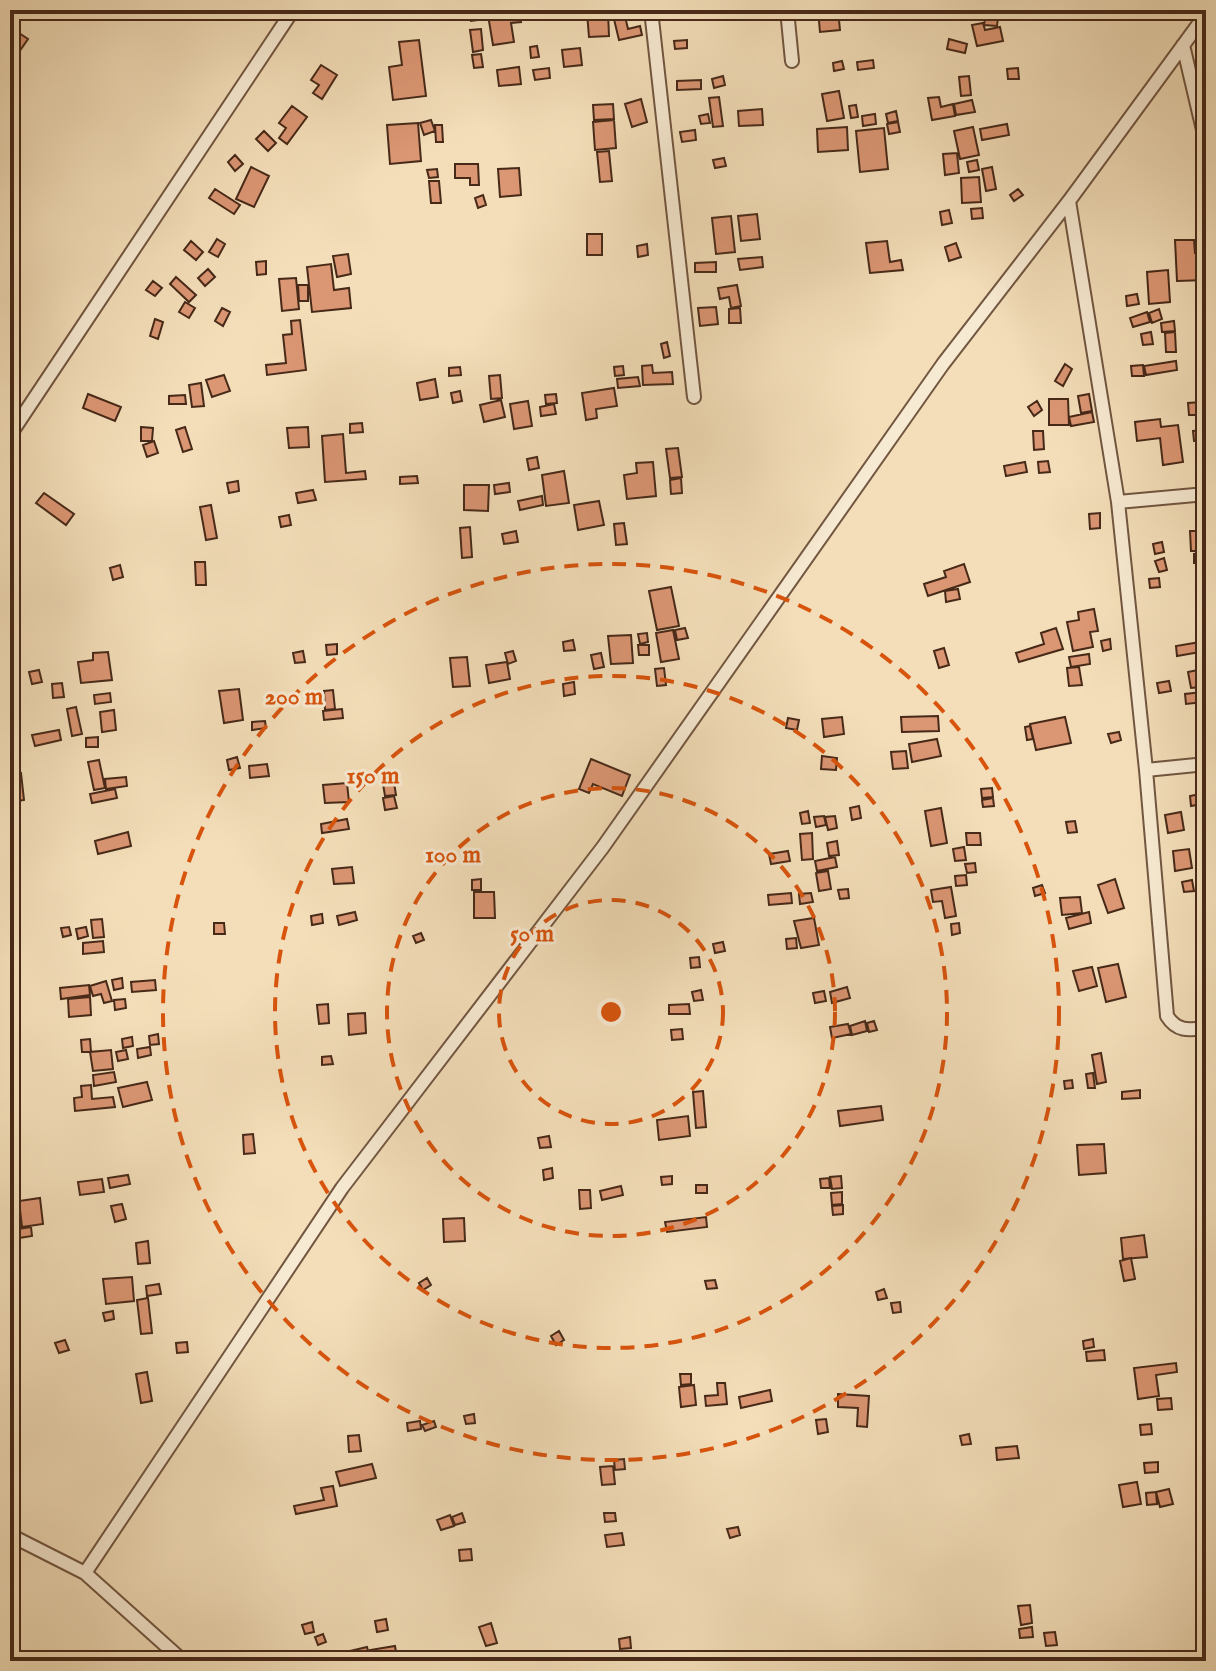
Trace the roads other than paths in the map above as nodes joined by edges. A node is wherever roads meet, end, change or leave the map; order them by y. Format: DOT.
graph roads {
  1 [pos="293,10"];
  2 [pos="651,10"];
  3 [pos="787,10"];
  4 [pos="1206,14"];
  5 [pos="1183,45"];
  6 [pos="792,61"];
  7 [pos="1206,143"];
  8 [pos="1069,201"];
  9 [pos="694,397"];
  10 [pos="10,435"];
  11 [pos="1206,494"];
  12 [pos="1118,502"];
  13 [pos="1206,764"];
  14 [pos="1146,770"];
  15 [pos="1206,1028"];
  16 [pos="10,1535"];
  17 [pos="85,1573"];
  18 [pos="183,1661"];
  1 -- 10 [label="street"];
  2 -- 9 [label="street"];
  3 -- 6 [label="street"];
  4 -- 5 [label="street"];
  5 -- 7 [label="street"];
  5 -- 8 [label="street"];
  8 -- 12 [label="street"];
  8 -- 17 [label="street"];
  11 -- 12 [label="street"];
  12 -- 14 [label="street"];
  13 -- 14 [label="street"];
  14 -- 15 [label="street"];
  16 -- 17 [label="street"];
  17 -- 18 [label="street"];
}
